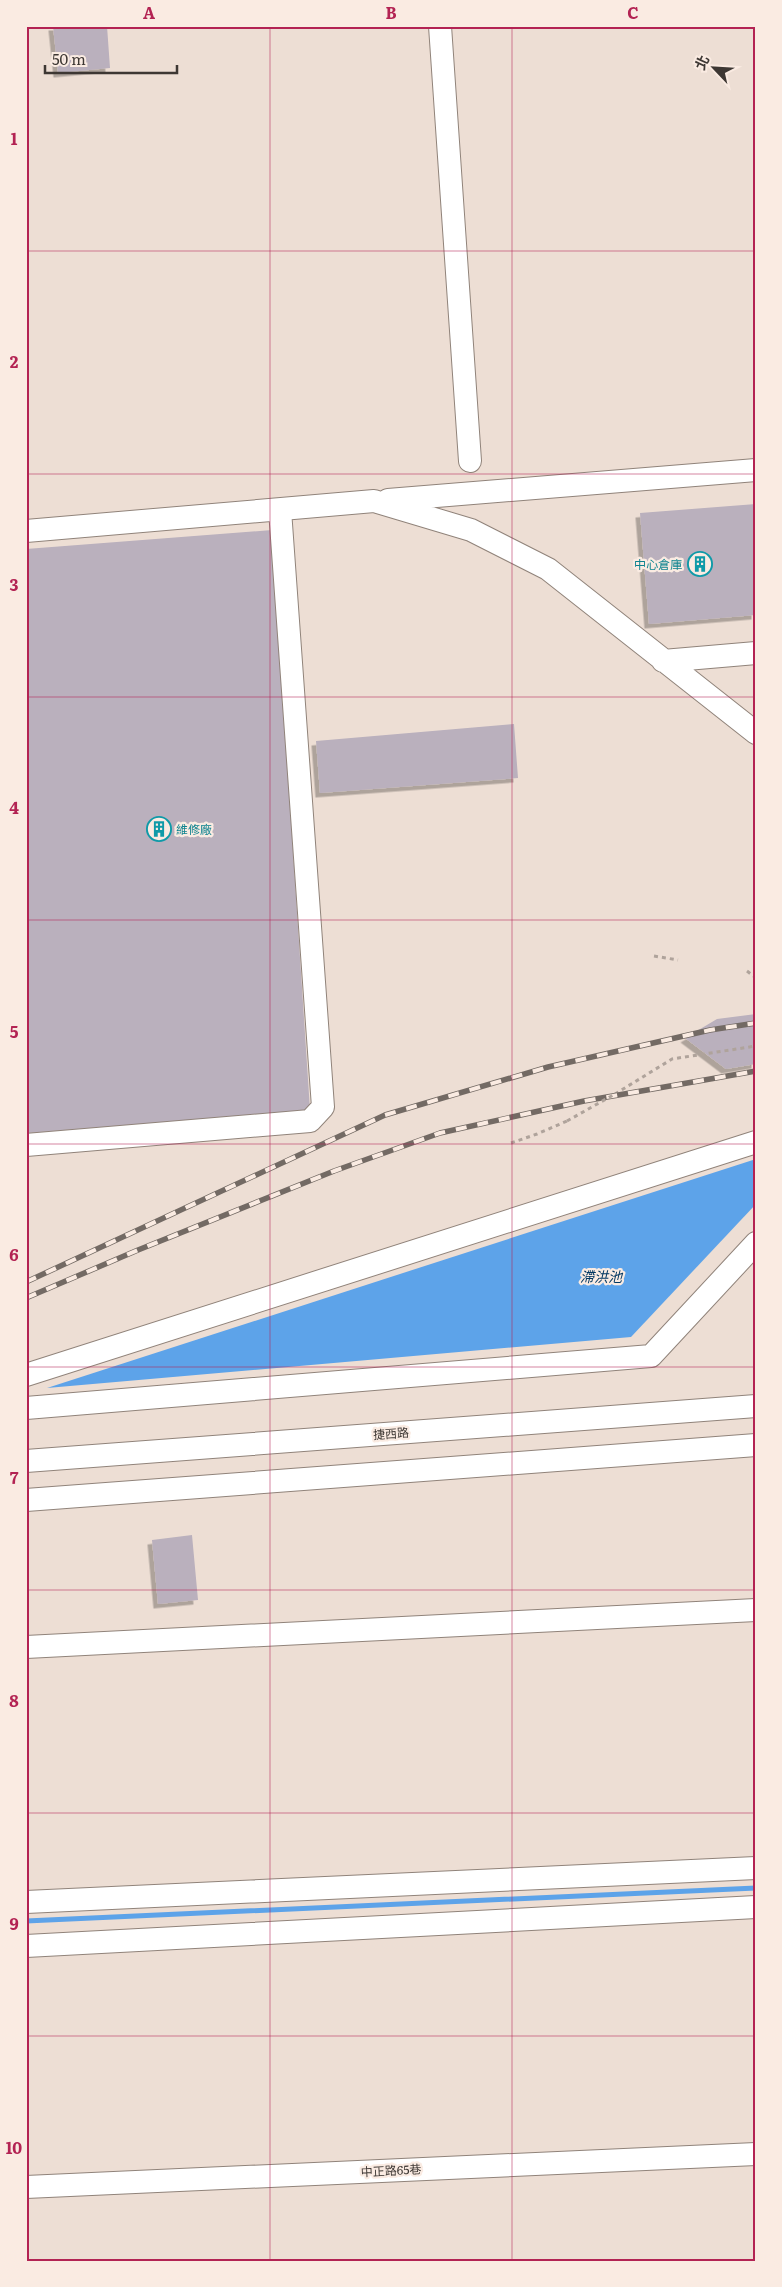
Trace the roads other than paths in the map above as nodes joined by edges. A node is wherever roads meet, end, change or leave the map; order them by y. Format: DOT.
graph roads {
  1 [pos="440,26"];
  2 [pos="470,461"];
  3 [pos="756,470"];
  4 [pos="374,501"];
  5 [pos="280,510"];
  6 [pos="26,531"];
  7 [pos="756,653"];
  8 [pos="663,662"];
  9 [pos="756,733"];
  10 [pos="756,1142"];
  11 [pos="26,1145"];
  12 [pos="756,1243"];
  13 [pos="26,1375"];
  14 [pos="756,1406"];
  15 [pos="26,1408"];
  16 [pos="756,1446"];
  17 [pos="26,1461"];
  18 [pos="26,1500"];
  19 [pos="756,1610"];
  20 [pos="26,1646"];
  21 [pos="756,1868"];
  22 [pos="26,1902"];
  23 [pos="756,1907"];
  24 [pos="26,1946"];
  25 [pos="756,2154"];
  26 [pos="26,2187"];
  1 -- 2 [label="street"];
  3 -- 4 [label="street"];
  4 -- 5 [label="street"];
  4 -- 8 [label="street"];
  5 -- 6 [label="street"];
  5 -- 11 [label="street"];
  7 -- 8 [label="street"];
  8 -- 9 [label="street"];
  10 -- 13 [label="street"];
  12 -- 15 [label="street"];
  14 -- 17 [label="street, 捷西路"];
  16 -- 18 [label="street"];
  19 -- 20 [label="street"];
  21 -- 22 [label="street"];
  23 -- 24 [label="street"];
  25 -- 26 [label="street, 中正路65巷"];
}
